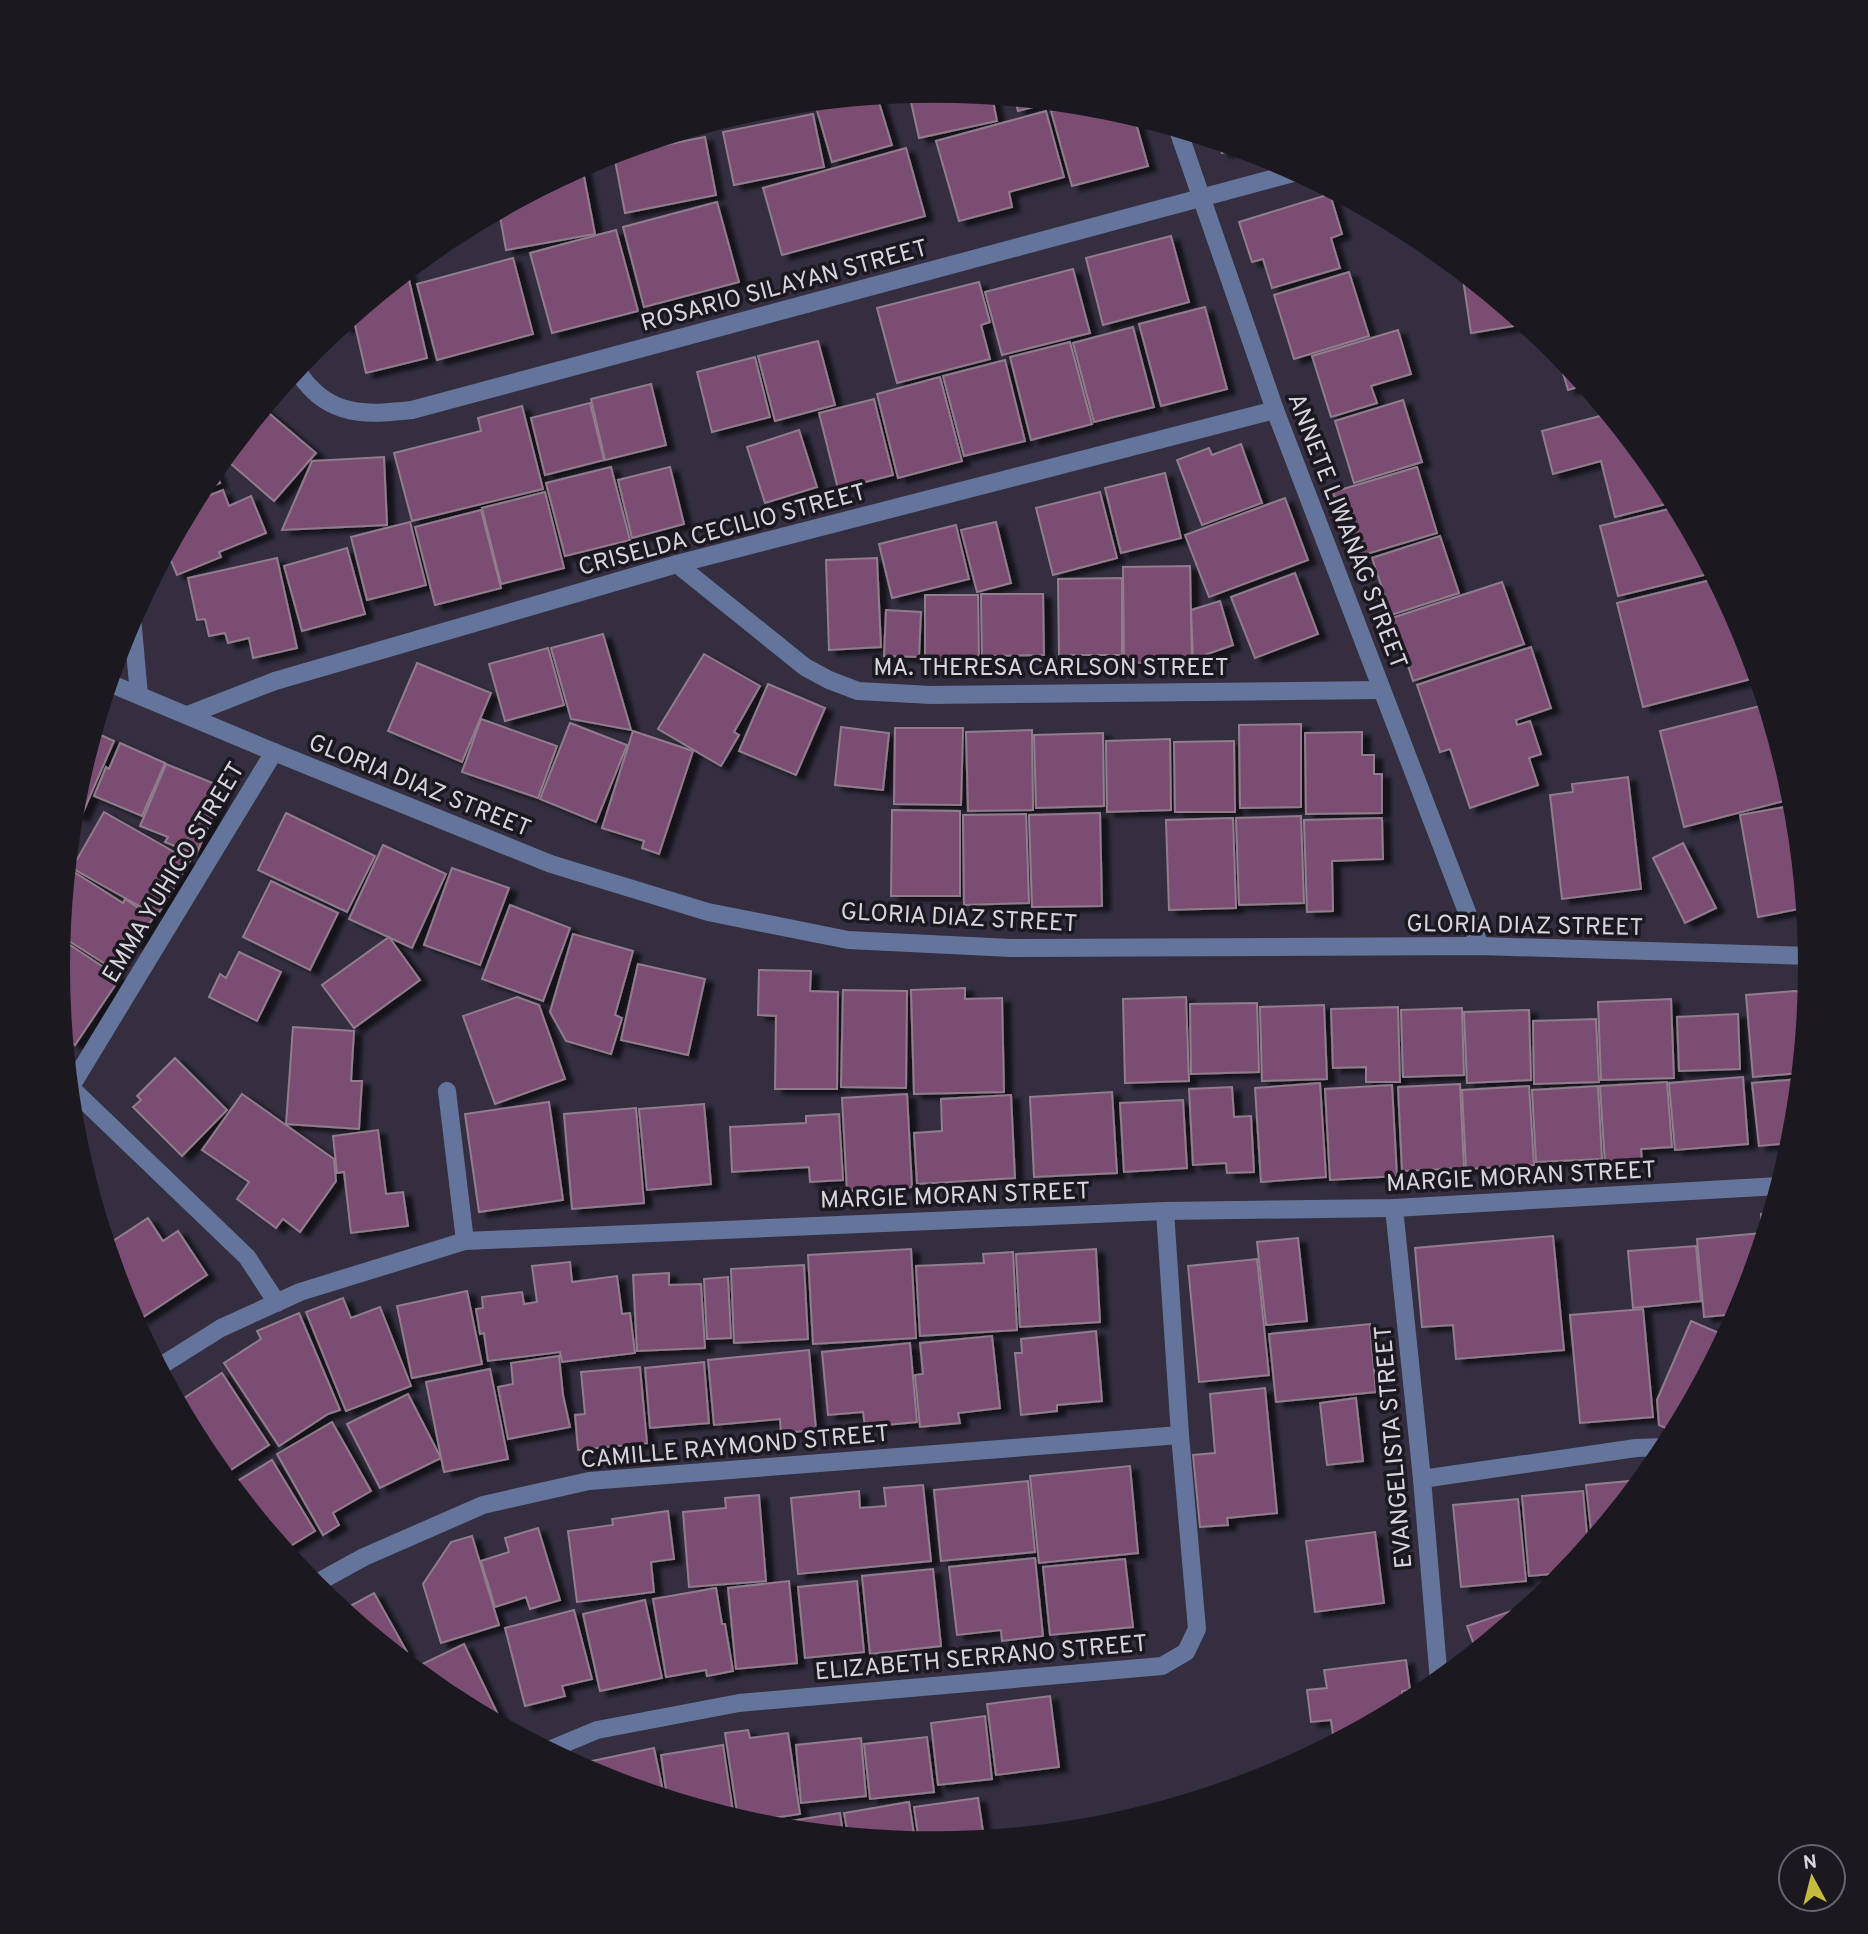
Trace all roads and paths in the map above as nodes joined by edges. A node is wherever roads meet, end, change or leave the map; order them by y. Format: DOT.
graph roads {
  1 [pos="1181,139"];
  2 [pos="1281,176"];
  3 [pos="1202,197"];
  4 [pos="302,378"];
  5 [pos="1275,410"];
  6 [pos="677,564"];
  7 [pos="134,641"];
  8 [pos="117,686"];
  9 [pos="1382,690"];
  10 [pos="139,695"];
  11 [pos="188,715"];
  12 [pos="274,752"];
  13 [pos="1480,946"];
  14 [pos="1798,956"];
  15 [pos="77,1077"];
  16 [pos="447,1091"];
  17 [pos="80,1098"];
  18 [pos="1770,1187"];
  19 [pos="1394,1208"];
  20 [pos="1165,1211"];
  21 [pos="465,1241"];
  22 [pos="277,1303"];
  23 [pos="166,1362"];
  24 [pos="1180,1435"];
  25 [pos="1651,1448"];
  26 [pos="1422,1479"];
  27 [pos="324,1579"];
  28 [pos="1437,1668"];
  29 [pos="560,1746"];
  1 -- 3 [label="street, ANNETE LIWANAG STREET"];
  2 -- 3 [label="street, ROSARIO SILAYAN STREET"];
  3 -- 4 [label="street, ROSARIO SILAYAN STREET"];
  3 -- 5 [label="street, ANNETE LIWANAG STREET"];
  5 -- 6 [label="street, CRISELDA CECILIO STREET"];
  5 -- 9 [label="street, ANNETE LIWANAG STREET"];
  6 -- 9 [label="street, MA. THERESA CARLSON STREET"];
  6 -- 11 [label="street, CRISELDA CECILIO STREET"];
  7 -- 10 [label="street"];
  8 -- 10 [label="street, GLORIA DIAZ STREET"];
  9 -- 13 [label="street, ANNETE LIWANAG STREET"];
  10 -- 11 [label="street, GLORIA DIAZ STREET"];
  11 -- 12 [label="street, GLORIA DIAZ STREET"];
  12 -- 13 [label="street, GLORIA DIAZ STREET"];
  12 -- 15 [label="street, EMMA YUHICO STREET"];
  13 -- 14 [label="street, GLORIA DIAZ STREET"];
  16 -- 21 [label="street"];
  17 -- 22 [label="street"];
  18 -- 19 [label="street, MARGIE MORAN STREET"];
  19 -- 20 [label="street, MARGIE MORAN STREET"];
  19 -- 26 [label="street, EVANGELISTA STREET"];
  20 -- 21 [label="street, MARGIE MORAN STREET"];
  20 -- 24 [label="street, ELIZABETH SERRANO STREET"];
  21 -- 22 [label="street, MARGIE MORAN STREET"];
  22 -- 23 [label="street, MARGIE MORAN STREET"];
  24 -- 27 [label="street, CAMILLE RAYMOND STREET"];
  24 -- 29 [label="street, ELIZABETH SERRANO STREET"];
  25 -- 26 [label="street"];
  26 -- 28 [label="street, EVANGELISTA STREET"];
}
